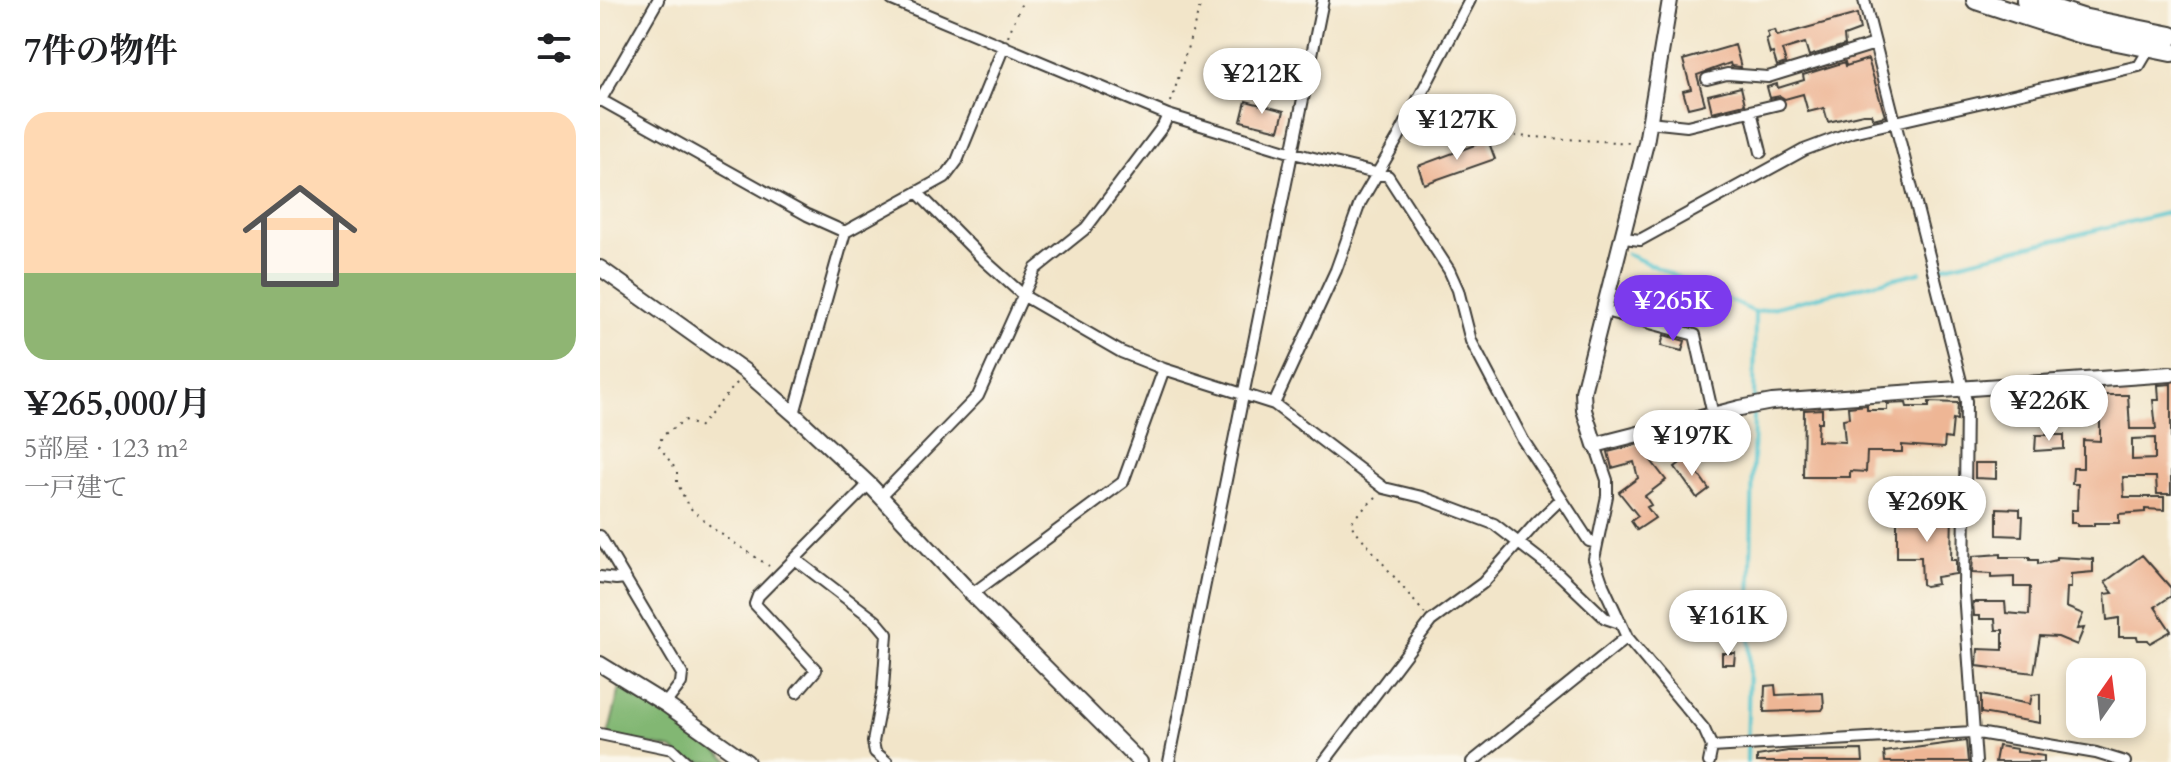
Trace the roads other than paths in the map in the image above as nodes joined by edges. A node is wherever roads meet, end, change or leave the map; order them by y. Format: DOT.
graph roads {
  1 [pos="658,0"];
  2 [pos="892,0"];
  3 [pos="1323,0"];
  4 [pos="1470,0"];
  5 [pos="1670,0"];
  6 [pos="1864,0"];
  7 [pos="1976,0"];
  8 [pos="2026,0"];
  9 [pos="2171,36"];
  10 [pos="1875,44"];
  11 [pos="1004,46"];
  12 [pos="2149,49"];
  13 [pos="2171,52"];
  14 [pos="1707,79"];
  15 [pos="600,100"];
  16 [pos="1779,104"];
  17 [pos="1751,111"];
  18 [pos="1168,115"];
  19 [pos="1649,122"];
  20 [pos="1895,122"];
  21 [pos="1761,152"];
  22 [pos="1293,153"];
  23 [pos="1377,175"];
  24 [pos="917,192"];
  25 [pos="845,232"];
  26 [pos="1624,238"];
  27 [pos="600,268"];
  28 [pos="1024,296"];
  29 [pos="1605,311"];
  30 [pos="1164,369"];
  31 [pos="2171,374"];
  32 [pos="1960,388"];
  33 [pos="1244,395"];
  34 [pos="1274,404"];
  35 [pos="794,414"];
  36 [pos="1713,415"];
  37 [pos="1595,445"];
  38 [pos="869,484"];
  39 [pos="880,497"];
  40 [pos="1561,499"];
  41 [pos="600,536"];
  42 [pos="1596,543"];
  43 [pos="1520,544"];
  44 [pos="795,559"];
  45 [pos="600,577"];
  46 [pos="625,578"];
  47 [pos="972,594"];
  48 [pos="1620,623"];
  49 [pos="1627,637"];
  50 [pos="600,664"];
  51 [pos="797,692"];
  52 [pos="665,704"];
  53 [pos="1972,732"];
  54 [pos="600,734"];
  55 [pos="1712,747"];
  56 [pos="686,762"];
  57 [pos="747,762"];
  58 [pos="887,762"];
  59 [pos="1140,762"];
  60 [pos="1169,762"];
  61 [pos="1324,762"];
  62 [pos="1472,762"];
  63 [pos="1709,762"];
  64 [pos="1976,762"];
  65 [pos="2125,762"];
  1 -- 15 [label="street"];
  2 -- 11 [label="street"];
  3 -- 22 [label="street"];
  4 -- 23 [label="street"];
  5 -- 19 [label="street"];
  6 -- 10 [label="street"];
  7 -- 12 [label="highway"];
  8 -- 9 [label="highway"];
  10 -- 14 [label="street"];
  10 -- 20 [label="street"];
  11 -- 18 [label="street"];
  11 -- 24 [label="street"];
  12 -- 13 [label="highway"];
  12 -- 20 [label="street"];
  15 -- 25 [label="street"];
  16 -- 17 [label="street"];
  17 -- 19 [label="street"];
  17 -- 21 [label="street"];
  18 -- 22 [label="street"];
  18 -- 28 [label="street"];
  19 -- 26 [label="street"];
  20 -- 26 [label="street"];
  20 -- 32 [label="street"];
  22 -- 23 [label="street"];
  22 -- 33 [label="street"];
  23 -- 34 [label="street"];
  23 -- 40 [label="street"];
  24 -- 25 [label="street"];
  24 -- 28 [label="street"];
  25 -- 35 [label="street"];
  26 -- 29 [label="street"];
  27 -- 35 [label="street"];
  28 -- 30 [label="street"];
  28 -- 39 [label="street"];
  29 -- 36 [label="street"];
  29 -- 37 [label="street"];
  30 -- 33 [label="street"];
  30 -- 47 [label="street"];
  31 -- 32 [label="street"];
  32 -- 36 [label="street"];
  32 -- 53 [label="street"];
  33 -- 34 [label="street"];
  33 -- 60 [label="street"];
  34 -- 43 [label="street"];
  35 -- 38 [label="street"];
  36 -- 37 [label="street"];
  37 -- 42 [label="street"];
  38 -- 39 [label="street"];
  38 -- 44 [label="street"];
  39 -- 47 [label="street"];
  40 -- 42 [label="street"];
  40 -- 43 [label="street"];
  41 -- 46 [label="street"];
  42 -- 48 [label="street"];
  43 -- 48 [label="street"];
  43 -- 61 [label="street"];
  44 -- 51 [label="street"];
  44 -- 58 [label="street"];
  45 -- 46 [label="street"];
  46 -- 52 [label="street"];
  47 -- 59 [label="street"];
  48 -- 49 [label="street"];
  49 -- 55 [label="street"];
  49 -- 62 [label="street"];
  50 -- 52 [label="street"];
  52 -- 57 [label="street"];
  53 -- 55 [label="street"];
  53 -- 64 [label="street"];
  53 -- 65 [label="street"];
  54 -- 56 [label="street"];
  55 -- 63 [label="street"];
}
